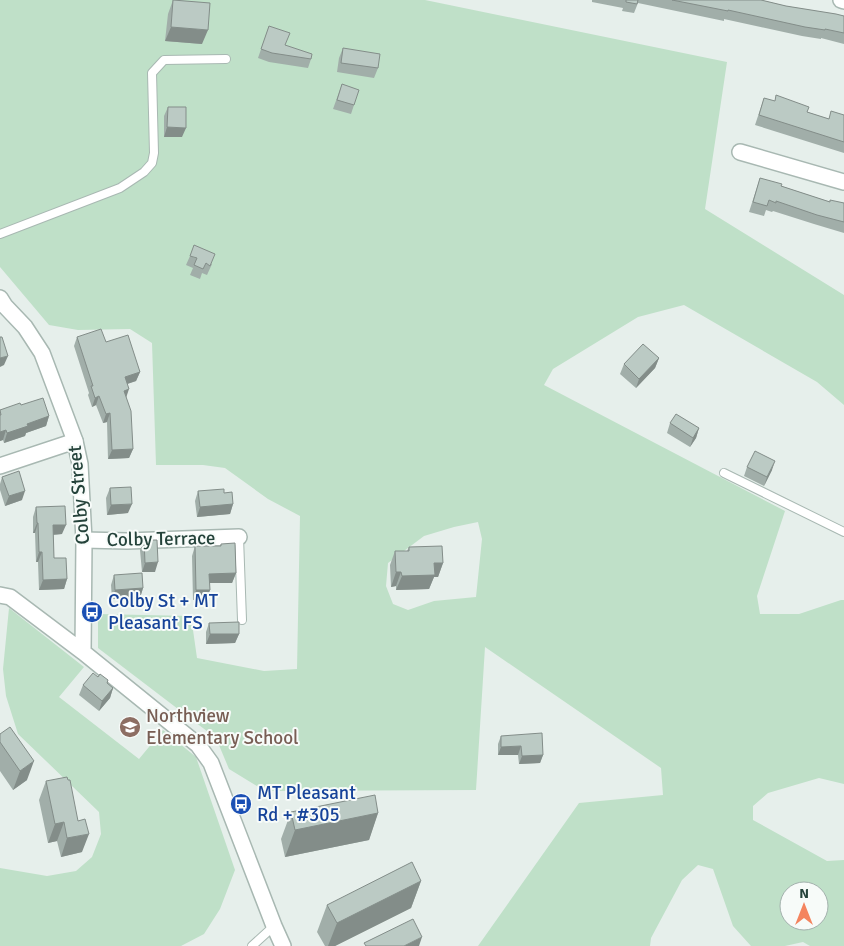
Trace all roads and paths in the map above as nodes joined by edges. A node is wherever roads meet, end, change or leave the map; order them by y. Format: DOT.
graph roads {
  1 [pos="226,58"];
  2 [pos="740,152"];
  3 [pos="844,182"];
  4 [pos="0,234"];
  5 [pos="0,298"];
  6 [pos="75,441"];
  7 [pos="0,466"];
  8 [pos="724,473"];
  9 [pos="844,532"];
  10 [pos="239,537"];
  11 [pos="84,540"];
  12 [pos="0,595"];
  13 [pos="242,620"];
  14 [pos="83,652"];
  15 [pos="274,926"];
  16 [pos="252,946"];
  17 [pos="284,946"];
  1 -- 4 [label="lane"];
  2 -- 3 [label="street"];
  5 -- 6 [label="street, Colby Street"];
  6 -- 7 [label="street"];
  6 -- 11 [label="street, Colby Street"];
  8 -- 9 [label="lane"];
  10 -- 11 [label="street, Colby Terrace"];
  10 -- 13 [label="lane"];
  11 -- 14 [label="street, Colby Street"];
  12 -- 14 [label="street"];
  14 -- 15 [label="street"];
  15 -- 16 [label="lane"];
  15 -- 17 [label="street"];
}
